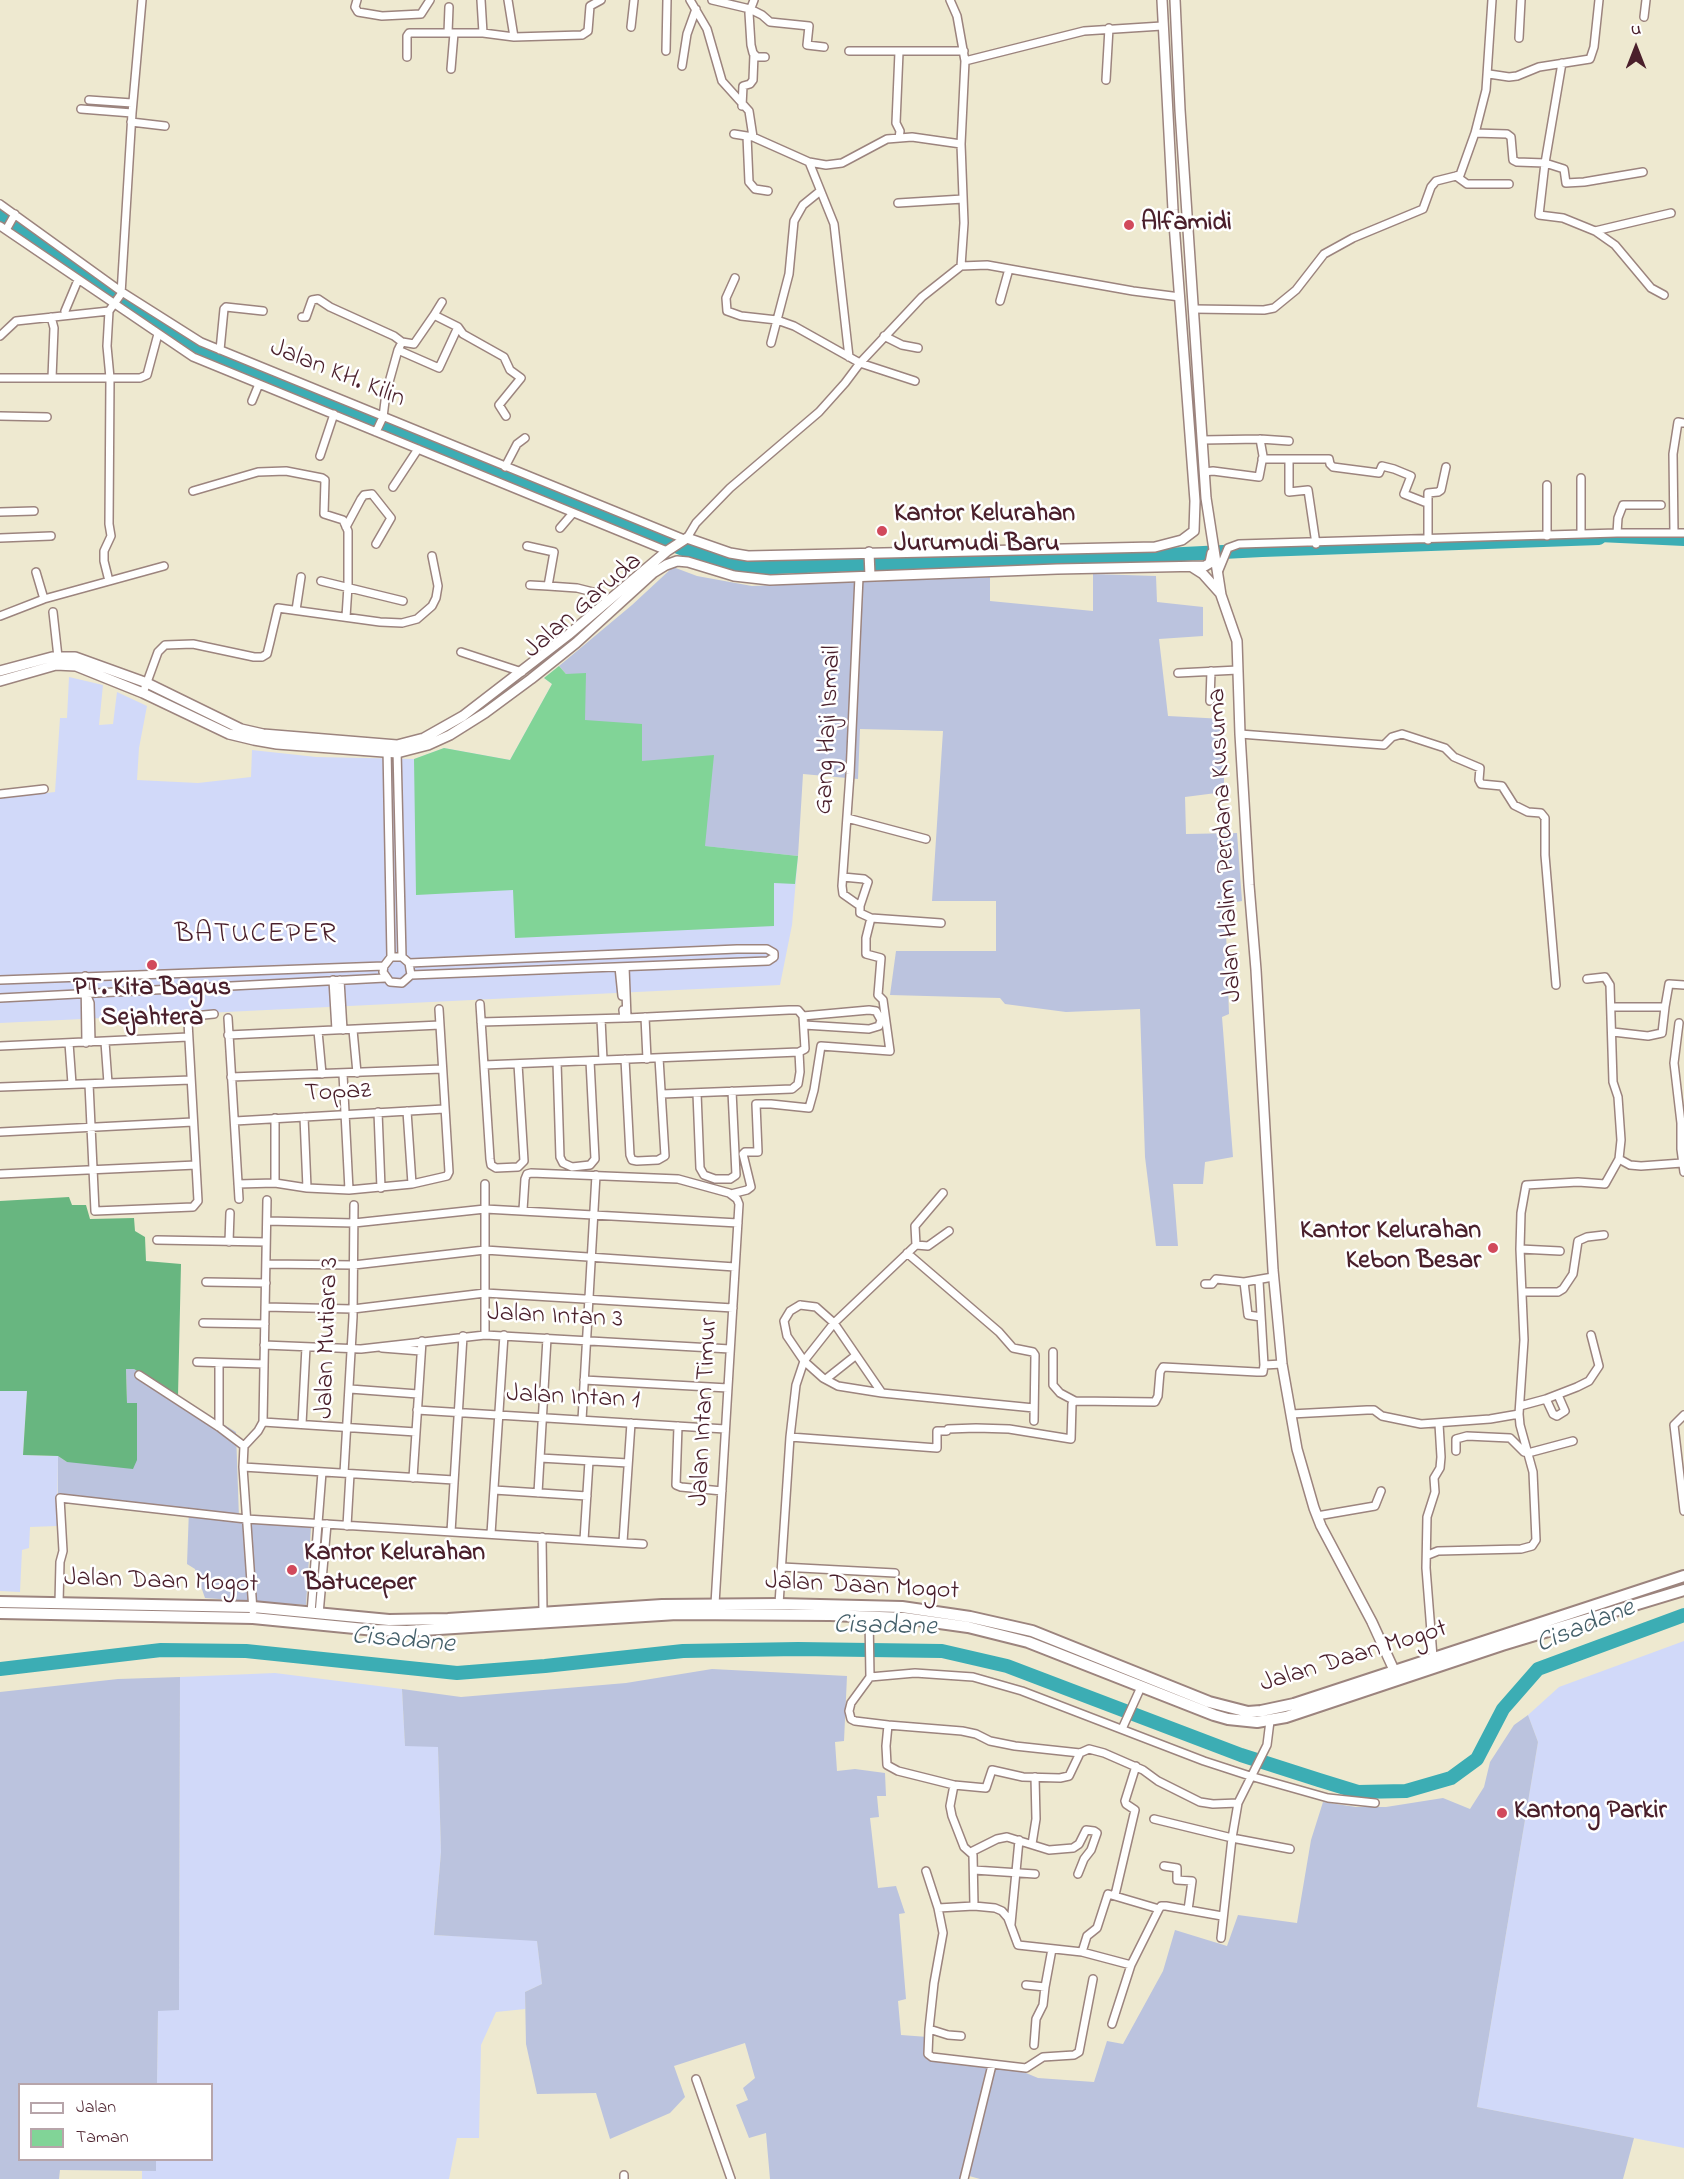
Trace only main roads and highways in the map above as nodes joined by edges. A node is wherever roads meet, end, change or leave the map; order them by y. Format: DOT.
graph roads {
  1 [pos="1161,0"];
  2 [pos="1175,0"];
  3 [pos="1184,149"];
  4 [pos="1170,150"];
  5 [pos="1187,209"];
  6 [pos="1173,210"];
  7 [pos="1215,552"];
  8 [pos="869,554"];
  9 [pos="1192,567"];
  10 [pos="870,573"];
  11 [pos="1221,595"];
  12 [pos="0,671"];
  13 [pos="0,681"];
  14 [pos="145,688"];
  15 [pos="392,749"];
  16 [pos="1684,1576"];
  17 [pos="1666,1583"];
  18 [pos="1675,1594"];
  19 [pos="0,1602"];
  20 [pos="253,1612"];
  21 [pos="0,1613"];
  22 [pos="1030,1637"];
  23 [pos="1394,1670"];
  1 -- 4 [label="main road"];
  2 -- 3 [label="main road, Jalan Halim Perdana Kusuma"];
  3 -- 4 [label="main road"];
  3 -- 5 [label="main road, Jalan Halim Perdana Kusuma"];
  4 -- 6 [label="main road"];
  5 -- 6 [label="main road"];
  5 -- 7 [label="main road, Jalan Halim Perdana Kusuma"];
  6 -- 8 [label="main road"];
  7 -- 9 [label="main road, Jalan Garuda"];
  7 -- 11 [label="main road, Jalan Halim Perdana Kusuma"];
  8 -- 10 [label="main road"];
  8 -- 15 [label="main road, Jalan Garuda"];
  9 -- 10 [label="main road, Jalan Garuda"];
  9 -- 11 [label="main road"];
  10 -- 15 [label="main road, Jalan Garuda"];
  11 -- 23 [label="main road, Jalan Halim Perdana Kusuma"];
  12 -- 14 [label="main road, Jalan Garuda"];
  13 -- 14 [label="main road, Jalan Garuda"];
  14 -- 15 [label="main road, Jalan Garuda"];
  16 -- 17 [label="highway, Jalan Daan Mogot"];
  17 -- 18 [label="highway"];
  17 -- 23 [label="highway, Jalan Daan Mogot"];
  18 -- 22 [label="highway, Jalan Daan Mogot"];
  19 -- 20 [label="highway, Jalan Daan Mogot"];
  20 -- 21 [label="highway, Jalan Daan Mogot"];
  20 -- 22 [label="highway, Jalan Daan Mogot"];
  20 -- 22 [label="highway, Jalan Daan Mogot"];
  22 -- 23 [label="highway, Jalan Daan Mogot"];
}
